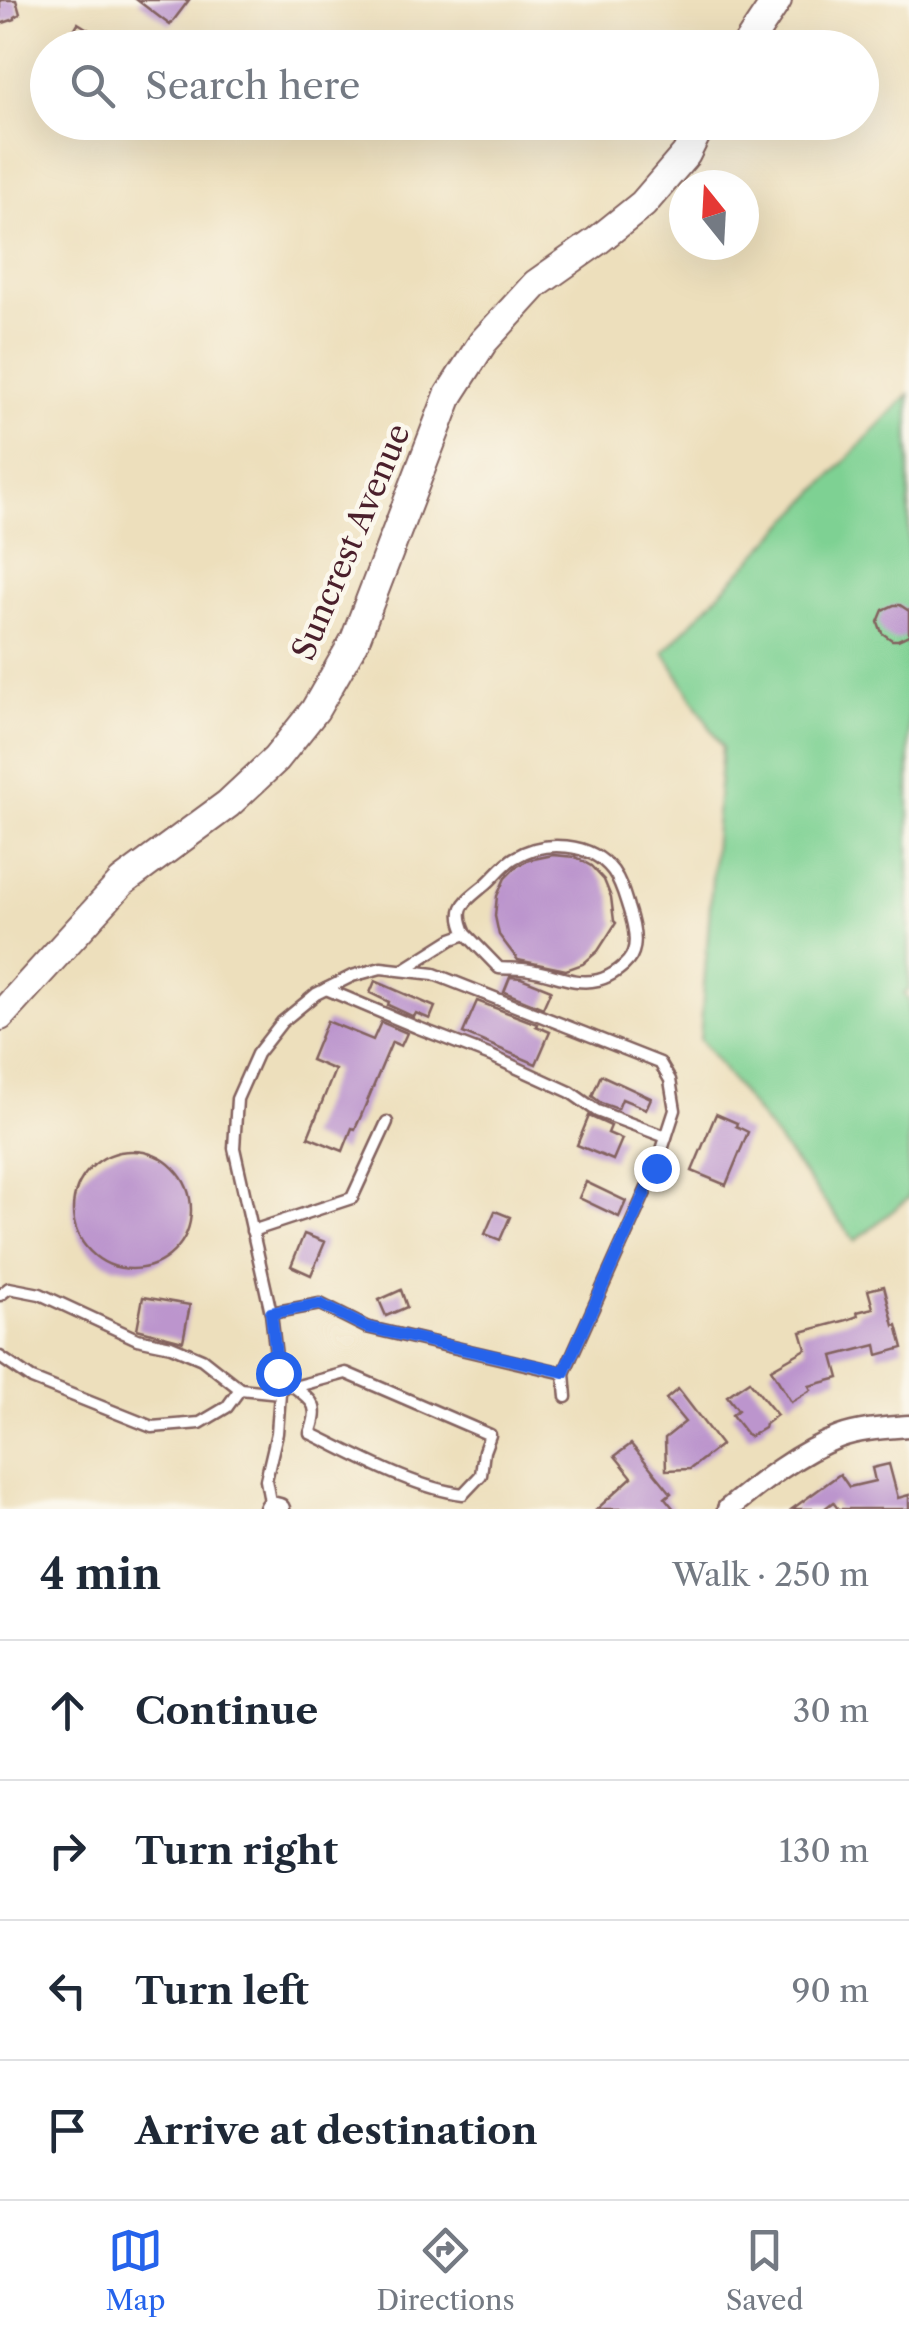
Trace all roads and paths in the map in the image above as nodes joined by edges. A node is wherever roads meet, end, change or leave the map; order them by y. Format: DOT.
graph roads {
  1 [pos="777,0"];
  2 [pos="756,30"];
  3 [pos="693,140"];
  4 [pos="466,934"];
  5 [pos="402,970"];
  6 [pos="326,989"];
  7 [pos="0,1016"];
  8 [pos="387,1122"];
  9 [pos="666,1138"];
  10 [pos="252,1230"];
  11 [pos="0,1295"];
  12 [pos="271,1313"];
  13 [pos="0,1357"];
  14 [pos="564,1372"];
  15 [pos="294,1387"];
  16 [pos="240,1389"];
  17 [pos="279,1389"];
  18 [pos="566,1398"];
  19 [pos="909,1426"];
  20 [pos="273,1508"];
  21 [pos="728,1509"];
  1 -- 2 [label="street"];
  3 -- 7 [label="street, Suncrest Avenue"];
  4 -- 4 [label="lane"];
  4 -- 5 [label="lane"];
  5 -- 6 [label="lane"];
  5 -- 9 [label="lane"];
  6 -- 9 [label="lane"];
  6 -- 10 [label="lane"];
  8 -- 10 [label="lane"];
  9 -- 14 [label="lane"];
  10 -- 12 [label="lane"];
  11 -- 16 [label="lane"];
  12 -- 14 [label="lane"];
  12 -- 17 [label="lane"];
  13 -- 16 [label="lane"];
  14 -- 18 [label="lane"];
  15 -- 15 [label="lane"];
  15 -- 17 [label="lane"];
  16 -- 17 [label="lane"];
  17 -- 20 [label="lane"];
  19 -- 21 [label="street"];
}
